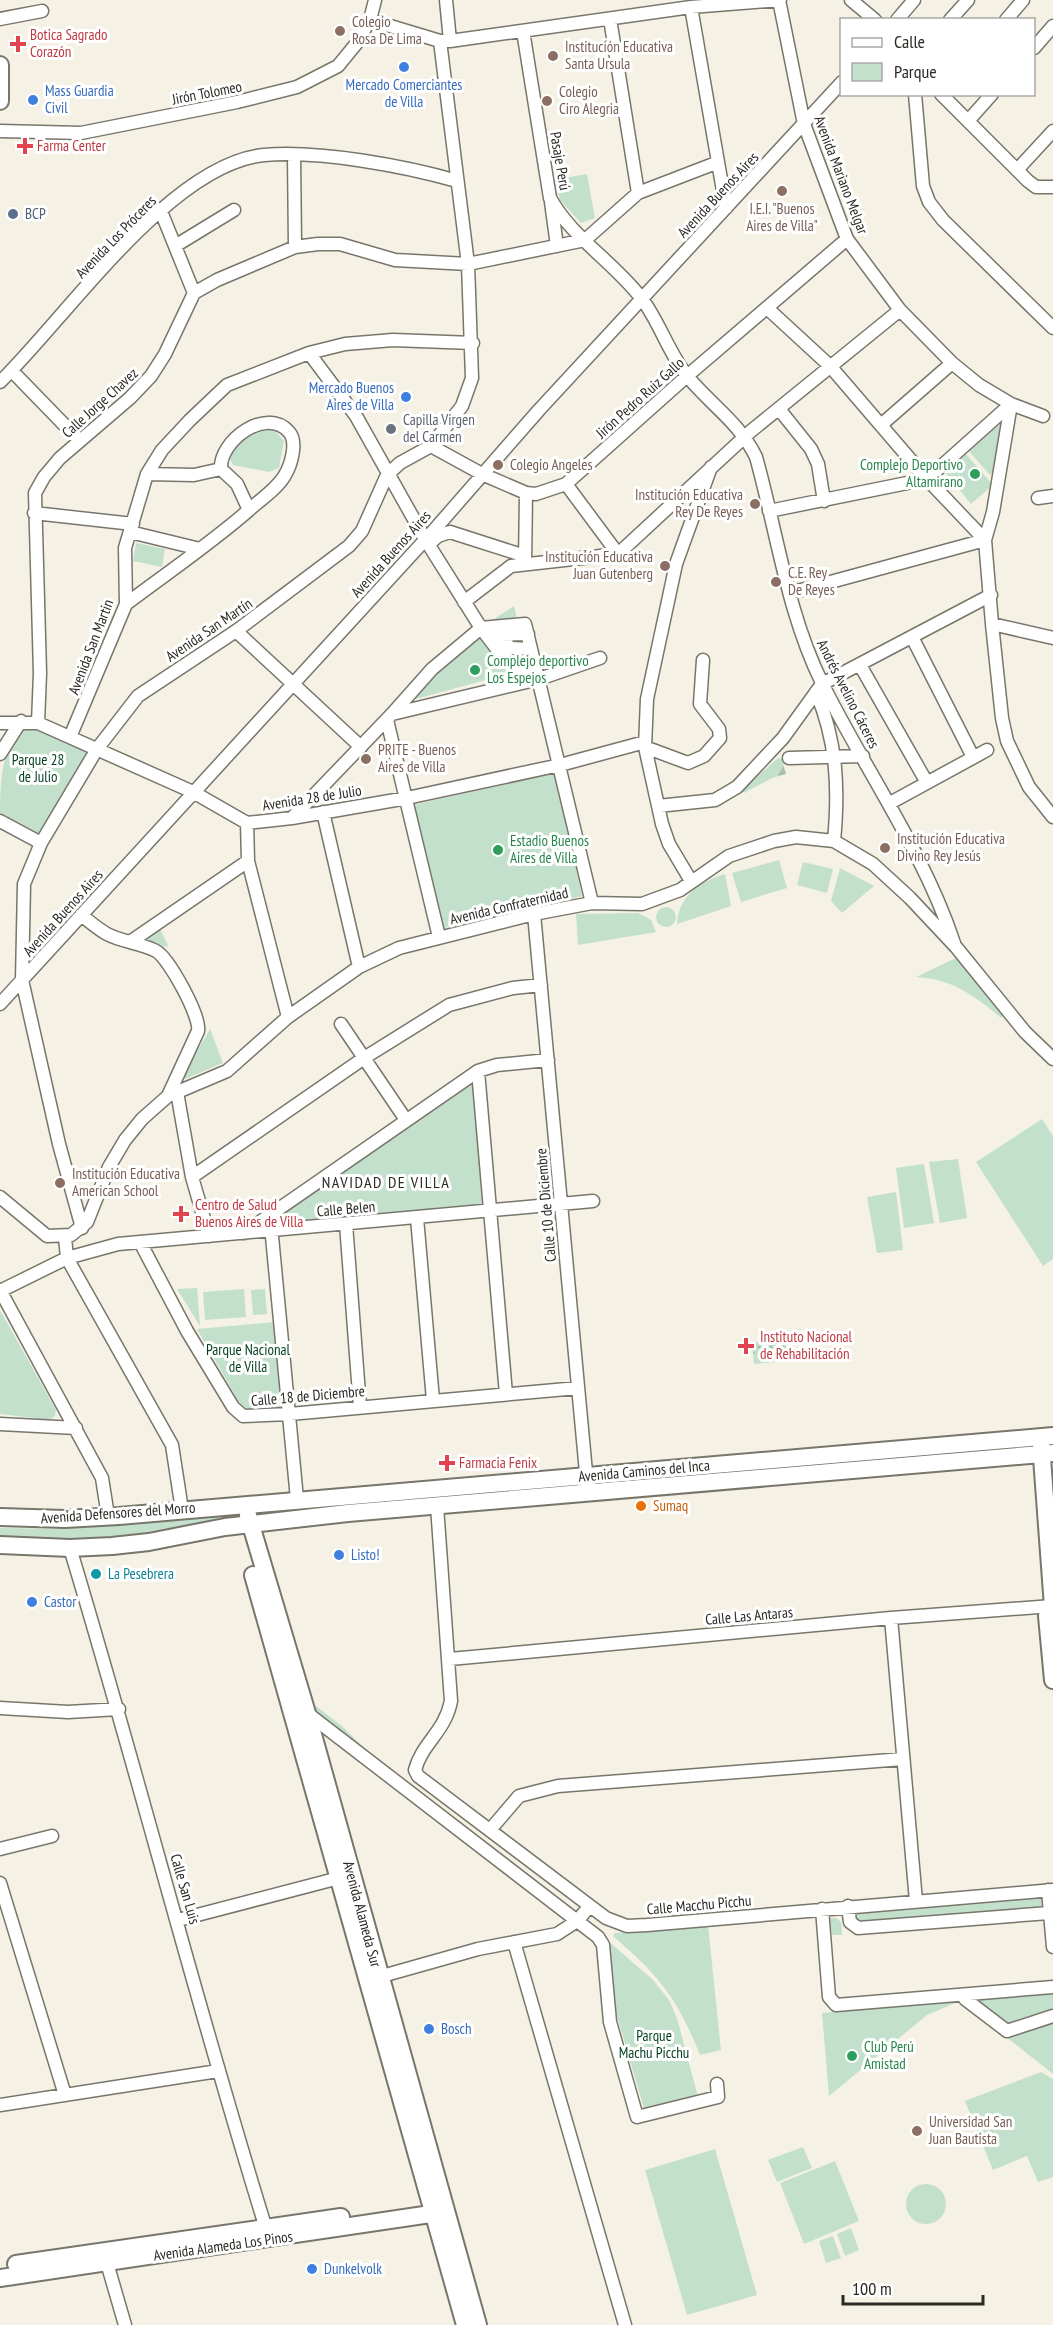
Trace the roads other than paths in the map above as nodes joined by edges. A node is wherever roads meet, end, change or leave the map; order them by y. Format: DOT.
graph roads {
  1 [pos="375,0"];
  2 [pos="446,0"];
  3 [pos="779,0"];
  4 [pos="851,0"];
  5 [pos="968,0"];
  6 [pos="1023,0"];
  7 [pos="913,1"];
  8 [pos="691,7"];
  9 [pos="42,11"];
  10 [pos="873,18"];
  11 [pos="899,18"];
  12 [pos="952,18"];
  13 [pos="1008,18"];
  14 [pos="0,19"];
  15 [pos="610,19"];
  16 [pos="370,20"];
  17 [pos="1053,26"];
  18 [pos="523,31"];
  19 [pos="445,41"];
  20 [pos="1035,47"];
  21 [pos="0,65"];
  22 [pos="840,84"];
  23 [pos="915,96"];
  24 [pos="943,96"];
  25 [pos="990,96"];
  26 [pos="0,101"];
  27 [pos="968,121"];
  28 [pos="804,124"];
  29 [pos="1053,130"];
  30 [pos="0,131"];
  31 [pos="294,155"];
  32 [pos="716,163"];
  33 [pos="1017,170"];
  34 [pos="458,181"];
  35 [pos="1053,187"];
  36 [pos="638,193"];
  37 [pos="550,198"];
  38 [pos="726,208"];
  39 [pos="160,209"];
  40 [pos="234,210"];
  41 [pos="848,239"];
  42 [pos="585,240"];
  43 [pos="175,246"];
  44 [pos="557,246"];
  45 [pos="295,248"];
  46 [pos="468,264"];
  47 [pos="194,293"];
  48 [pos="642,299"];
  49 [pos="767,308"];
  50 [pos="900,310"];
  51 [pos="1053,328"];
  52 [pos="473,343"];
  53 [pos="309,353"];
  54 [pos="952,363"];
  55 [pos="830,366"];
  56 [pos="12,370"];
  57 [pos="687,376"];
  58 [pos="0,382"];
  59 [pos="1011,404"];
  60 [pos="779,409"];
  61 [pos="1043,416"];
  62 [pos="881,425"];
  63 [pos="746,436"];
  64 [pos="80,441"];
  65 [pos="431,446"];
  66 [pos="711,467"];
  67 [pos="221,469"];
  68 [pos="147,474"];
  69 [pos="482,474"];
  70 [pos="387,475"];
  71 [pos="927,479"];
  72 [pos="567,484"];
  73 [pos="526,493"];
  74 [pos="1053,496"];
  75 [pos="1038,498"];
  76 [pos="824,501"];
  77 [pos="249,510"];
  78 [pos="769,511"];
  79 [pos="34,513"];
  80 [pos="131,528"];
  81 [pos="985,540"];
  82 [pos="427,542"];
  83 [pos="200,549"];
  84 [pos="618,554"];
  85 [pos="525,560"];
  86 [pos="790,593"];
  87 [pos="991,595"];
  88 [pos="464,602"];
  89 [pos="126,604"];
  90 [pos="992,624"];
  91 [pos="482,628"];
  92 [pos="526,629"];
  93 [pos="236,631"];
  94 [pos="495,635"];
  95 [pos="912,637"];
  96 [pos="1053,638"];
  97 [pos="531,649"];
  98 [pos="600,658"];
  99 [pos="703,660"];
  100 [pos="860,665"];
  101 [pos="539,678"];
  102 [pos="292,685"];
  103 [pos="819,688"];
  104 [pos="389,717"];
  105 [pos="21,721"];
  106 [pos="0,723"];
  107 [pos="38,723"];
  108 [pos="70,737"];
  109 [pos="645,745"];
  110 [pos="361,747"];
  111 [pos="97,749"];
  112 [pos="987,750"];
  113 [pos="0,754"];
  114 [pos="835,755"];
  115 [pos="863,756"];
  116 [pos="973,757"];
  117 [pos="789,758"];
  118 [pos="560,765"];
  119 [pos="926,781"];
  120 [pos="193,792"];
  121 [pos="407,798"];
  122 [pos="890,803"];
  123 [pos="658,806"];
  124 [pos="323,812"];
  125 [pos="1053,817"];
  126 [pos="292,818"];
  127 [pos="0,820"];
  128 [pos="247,823"];
  129 [pos="834,841"];
  130 [pos="41,843"];
  131 [pos="248,861"];
  132 [pos="691,881"];
  133 [pos="592,903"];
  134 [pos="534,914"];
  135 [pos="81,915"];
  136 [pos="439,937"];
  137 [pos="130,942"];
  138 [pos="956,946"];
  139 [pos="359,967"];
  140 [pos="22,980"];
  141 [pos="541,985"];
  142 [pos="0,1004"];
  143 [pos="288,1017"];
  144 [pos="341,1024"];
  145 [pos="364,1058"];
  146 [pos="1053,1059"];
  147 [pos="548,1060"];
  148 [pos="478,1071"];
  149 [pos="172,1094"];
  150 [pos="406,1120"];
  151 [pos="192,1177"];
  152 [pos="0,1197"];
  153 [pos="593,1201"];
  154 [pos="561,1204"];
  155 [pos="489,1211"];
  156 [pos="268,1216"];
  157 [pos="417,1218"];
  158 [pos="346,1224"];
  159 [pos="82,1228"];
  160 [pos="272,1232"];
  161 [pos="242,1234"];
  162 [pos="209,1236"];
  163 [pos="65,1237"];
  164 [pos="140,1242"];
  165 [pos="67,1258"];
  166 [pos="0,1290"];
  167 [pos="578,1388"];
  168 [pos="506,1394"];
  169 [pos="433,1400"];
  170 [pos="360,1407"];
  171 [pos="290,1414"];
  172 [pos="0,1424"];
  173 [pos="76,1428"];
  174 [pos="1047,1445"];
  175 [pos="586,1476"];
  176 [pos="588,1493"];
  177 [pos="297,1499"];
  178 [pos="240,1504"];
  179 [pos="437,1506"];
  180 [pos="182,1510"];
  181 [pos="108,1516"];
  182 [pos="0,1517"];
  183 [pos="245,1524"];
  184 [pos="0,1545"];
  185 [pos="70,1548"];
  186 [pos="1053,1607"];
  187 [pos="891,1618"];
  188 [pos="450,1659"];
  189 [pos="1053,1680"];
  190 [pos="0,1708"];
  191 [pos="119,1709"];
  192 [pos="307,1713"];
  193 [pos="903,1759"];
  194 [pos="490,1830"];
  195 [pos="52,1836"];
  196 [pos="0,1849"];
  197 [pos="339,1878"];
  198 [pos="0,1883"];
  199 [pos="1051,1890"];
  200 [pos="916,1900"];
  201 [pos="848,1906"];
  202 [pos="589,1907"];
  203 [pos="822,1909"];
  204 [pos="1049,1913"];
  205 [pos="178,1920"];
  206 [pos="577,1921"];
  207 [pos="514,1942"];
  208 [pos="1053,1947"];
  209 [pos="374,1978"];
  210 [pos="1053,1987"];
  211 [pos="965,1995"];
  212 [pos="1053,2016"];
  213 [pos="218,2071"];
  214 [pos="717,2084"];
  215 [pos="65,2095"];
  216 [pos="0,2105"];
  217 [pos="438,2208"];
  218 [pos="268,2234"];
  219 [pos="105,2257"];
  220 [pos="0,2267"];
  221 [pos="0,2278"];
  222 [pos="125,2325"];
  223 [pos="465,2325"];
  224 [pos="478,2325"];
  225 [pos="625,2325"];
  1 -- 16 [label="street, Jirón Tolomeo"];
  2 -- 19 [label="street, Avenida San Martín"];
  3 -- 8 [label="street"];
  3 -- 28 [label="street, Avenida Mariano Melgar"];
  4 -- 10 [label="street"];
  5 -- 12 [label="street"];
  6 -- 13 [label="street"];
  7 -- 11 [label="street"];
  8 -- 15 [label="street"];
  8 -- 32 [label="street"];
  9 -- 14 [label="street"];
  15 -- 18 [label="street"];
  15 -- 36 [label="street"];
  16 -- 19 [label="street"];
  16 -- 30 [label="street, Jirón Tolomeo"];
  17 -- 20 [label="street"];
  18 -- 19 [label="street"];
  18 -- 37 [label="street, Pasaje Perú"];
  19 -- 34 [label="street, Avenida San Martín"];
  21 -- 26 [label="main road"];
  22 -- 28 [label="street, Avenida Buenos Aires"];
  23 -- 51 [label="street"];
  24 -- 27 [label="street"];
  25 -- 27 [label="street"];
  27 -- 33 [label="street"];
  28 -- 38 [label="street, Avenida Buenos Aires"];
  28 -- 41 [label="street, Avenida Mariano Melgar"];
  29 -- 33 [label="street"];
  31 -- 34 [label="street, Avenida Los Próceres"];
  31 -- 39 [label="street, Avenida Los Próceres"];
  31 -- 45 [label="street"];
  32 -- 36 [label="street"];
  32 -- 38 [label="street"];
  33 -- 35 [label="street"];
  34 -- 46 [label="street, Avenida San Martín"];
  36 -- 42 [label="street"];
  37 -- 42 [label="street, Pasaje Perú"];
  37 -- 44 [label="street"];
  38 -- 48 [label="street, Avenida Buenos Aires"];
  39 -- 43 [label="street"];
  39 -- 56 [label="street, Avenida Los Próceres"];
  40 -- 43 [label="street"];
  41 -- 49 [label="street, Jirón Pedro Ruiz Gallo"];
  41 -- 50 [label="street, Avenida Mariano Melgar"];
  42 -- 44 [label="street"];
  42 -- 48 [label="street, Pasaje Perú"];
  43 -- 47 [label="street"];
  44 -- 46 [label="street"];
  45 -- 46 [label="street"];
  45 -- 47 [label="street"];
  46 -- 52 [label="street, Avenida San Martín"];
  47 -- 64 [label="street, Calle Jorge Chavez"];
  48 -- 57 [label="street, Andrés Avelino Cáceres"];
  48 -- 69 [label="street, Avenida Buenos Aires"];
  49 -- 55 [label="street"];
  49 -- 57 [label="street, Jirón Pedro Ruiz Gallo"];
  50 -- 54 [label="street, Avenida Mariano Melgar"];
  50 -- 55 [label="street"];
  52 -- 53 [label="street, Avenida San Martin"];
  52 -- 65 [label="street, Avenida San Martín"];
  53 -- 68 [label="street, Avenida San Martin"];
  53 -- 70 [label="street"];
  54 -- 59 [label="street, Avenida Mariano Melgar"];
  54 -- 62 [label="street"];
  55 -- 60 [label="street"];
  55 -- 62 [label="street"];
  56 -- 58 [label="street, Avenida Los Próceres"];
  56 -- 64 [label="street"];
  57 -- 63 [label="street, Andrés Avelino Cáceres"];
  57 -- 72 [label="street, Jirón Pedro Ruiz Gallo"];
  59 -- 61 [label="street, Avenida Mariano Melgar"];
  59 -- 71 [label="street"];
  59 -- 81 [label="street"];
  60 -- 63 [label="street"];
  60 -- 76 [label="street"];
  62 -- 71 [label="street"];
  63 -- 66 [label="street"];
  63 -- 78 [label="street, Andrés Avelino Cáceres"];
  64 -- 79 [label="street, Calle Jorge Chavez"];
  65 -- 69 [label="street"];
  65 -- 70 [label="street, Avenida San Martín"];
  66 -- 84 [label="street"];
  66 -- 109 [label="street"];
  67 -- 68 [label="street"];
  67 -- 77 [label="street"];
  67 -- 77 [label="street"];
  68 -- 80 [label="street, Avenida San Martin"];
  69 -- 73 [label="street"];
  69 -- 82 [label="street, Avenida Buenos Aires"];
  70 -- 82 [label="street"];
  70 -- 93 [label="street, Avenida San Martín"];
  71 -- 76 [label="street"];
  71 -- 81 [label="street"];
  72 -- 73 [label="street, Jirón Pedro Ruiz Gallo"];
  72 -- 84 [label="street"];
  73 -- 85 [label="street"];
  74 -- 75 [label="street"];
  76 -- 78 [label="street"];
  77 -- 83 [label="street"];
  78 -- 86 [label="street, Andrés Avelino Cáceres"];
  79 -- 80 [label="street"];
  79 -- 107 [label="street, Calle Jorge Chavez"];
  80 -- 83 [label="street"];
  80 -- 89 [label="street, Avenida San Martin"];
  81 -- 86 [label="street"];
  81 -- 87 [label="street"];
  82 -- 85 [label="street"];
  82 -- 88 [label="street"];
  82 -- 102 [label="street, Avenida Buenos Aires"];
  83 -- 89 [label="street"];
  84 -- 85 [label="street"];
  85 -- 88 [label="street"];
  86 -- 103 [label="street, Andrés Avelino Cáceres"];
  87 -- 90 [label="street"];
  87 -- 95 [label="street"];
  88 -- 91 [label="street"];
  89 -- 108 [label="street, Avenida San Martin"];
  90 -- 96 [label="street"];
  90 -- 125 [label="street"];
  91 -- 92 [label="street"];
  91 -- 94 [label="street"];
  91 -- 101 [label="street"];
  91 -- 104 [label="street"];
  92 -- 94 [label="street"];
  92 -- 97 [label="street"];
  93 -- 102 [label="street"];
  93 -- 111 [label="street, Avenida San Martín"];
  94 -- 97 [label="street"];
  95 -- 100 [label="street"];
  95 -- 116 [label="street"];
  97 -- 101 [label="street"];
  98 -- 101 [label="street"];
  99 -- 109 [label="street"];
  100 -- 103 [label="street"];
  100 -- 119 [label="street"];
  101 -- 104 [label="street"];
  101 -- 118 [label="street"];
  102 -- 110 [label="street"];
  102 -- 120 [label="street, Avenida Buenos Aires"];
  103 -- 114 [label="street"];
  103 -- 115 [label="street, Andrés Avelino Cáceres"];
  103 -- 123 [label="street"];
  104 -- 110 [label="street"];
  104 -- 121 [label="street"];
  105 -- 106 [label="street, Avenida 28 de Julio"];
  105 -- 107 [label="street, Avenida 28 de Julio"];
  105 -- 113 [label="street"];
  107 -- 108 [label="street, Avenida 28 de Julio"];
  108 -- 111 [label="street, Avenida 28 de Julio"];
  109 -- 118 [label="street, Avenida 28 de Julio"];
  109 -- 123 [label="street"];
  110 -- 126 [label="street"];
  111 -- 120 [label="street, Avenida 28 de Julio"];
  111 -- 130 [label="street, Avenida San Martín"];
  112 -- 116 [label="street"];
  114 -- 115 [label="street"];
  114 -- 117 [label="street"];
  114 -- 129 [label="street"];
  115 -- 122 [label="street, Andrés Avelino Cáceres"];
  116 -- 119 [label="street"];
  118 -- 121 [label="street, Avenida 28 de Julio"];
  118 -- 133 [label="street"];
  119 -- 122 [label="street"];
  120 -- 128 [label="street, Avenida 28 de Julio"];
  120 -- 135 [label="street, Avenida Buenos Aires"];
  121 -- 124 [label="street, Avenida 28 de Julio"];
  121 -- 136 [label="street"];
  122 -- 138 [label="street, Andrés Avelino Cáceres"];
  123 -- 132 [label="street"];
  124 -- 126 [label="street, Avenida 28 de Julio"];
  124 -- 139 [label="street"];
  126 -- 128 [label="street, Avenida 28 de Julio"];
  127 -- 130 [label="street"];
  128 -- 131 [label="street"];
  129 -- 132 [label="street, Avenida Confraternidad"];
  129 -- 138 [label="street, Avenida Confraternidad"];
  130 -- 140 [label="street, Avenida San Martín"];
  131 -- 137 [label="street"];
  131 -- 143 [label="street"];
  132 -- 133 [label="street, Avenida Confraternidad"];
  133 -- 134 [label="street, Avenida Confraternidad"];
  134 -- 136 [label="street, Avenida Confraternidad"];
  134 -- 141 [label="street, Calle 10 de Diciembre"];
  135 -- 137 [label="street"];
  135 -- 140 [label="street, Avenida Buenos Aires"];
  136 -- 139 [label="street, Avenida Confraternidad"];
  137 -- 149 [label="street"];
  138 -- 146 [label="street, Avenida Confraternidad"];
  139 -- 143 [label="street, Avenida Confraternidad"];
  140 -- 142 [label="street, Avenida Buenos Aires"];
  140 -- 159 [label="street, Avenida San Martín"];
  141 -- 145 [label="street"];
  141 -- 147 [label="street, Calle 10 de Diciembre"];
  143 -- 149 [label="street, Avenida Confraternidad"];
  144 -- 145 [label="street"];
  145 -- 150 [label="street"];
  145 -- 151 [label="street"];
  147 -- 148 [label="street"];
  147 -- 154 [label="street, Calle 10 de Diciembre"];
  148 -- 150 [label="street"];
  148 -- 155 [label="street"];
  149 -- 151 [label="street"];
  149 -- 159 [label="street, Avenida Confraternidad"];
  150 -- 156 [label="street"];
  151 -- 162 [label="street"];
  152 -- 163 [label="street"];
  153 -- 154 [label="street, Calle Belen"];
  154 -- 155 [label="street, Calle Belen"];
  154 -- 167 [label="street, Calle 10 de Diciembre"];
  155 -- 157 [label="street, Calle Belen"];
  155 -- 168 [label="street"];
  156 -- 160 [label="street"];
  156 -- 161 [label="street"];
  157 -- 158 [label="street, Calle Belen"];
  157 -- 169 [label="street"];
  158 -- 160 [label="street, Calle Belen"];
  158 -- 170 [label="street"];
  159 -- 163 [label="street"];
  160 -- 161 [label="street, Calle Belen"];
  160 -- 171 [label="street"];
  161 -- 162 [label="street, Calle Belen"];
  162 -- 164 [label="street, Calle Belen"];
  163 -- 165 [label="street"];
  164 -- 165 [label="street, Calle Belen"];
  164 -- 171 [label="street, Calle 18 de Diciembre"];
  165 -- 166 [label="street, Calle Belen"];
  165 -- 180 [label="street"];
  166 -- 173 [label="street"];
  167 -- 168 [label="street, Calle 18 de Diciembre"];
  167 -- 175 [label="street, Calle 10 de Diciembre"];
  168 -- 169 [label="street, Calle 18 de Diciembre"];
  169 -- 170 [label="street, Calle 18 de Diciembre"];
  170 -- 171 [label="street, Calle 18 de Diciembre"];
  171 -- 177 [label="street"];
  172 -- 173 [label="street"];
  173 -- 181 [label="street"];
  174 -- 175 [label="main road, Avenida Caminos del Inca"];
  174 -- 176 [label="main road, Avenida Caminos del Inca"];
  174 -- 186 [label="main road"];
  175 -- 176 [label="street, Calle 10 de Diciembre"];
  175 -- 177 [label="main road, Avenida Caminos del Inca"];
  176 -- 179 [label="main road, Avenida Caminos del Inca"];
  177 -- 178 [label="main road, Avenida Caminos del Inca"];
  178 -- 180 [label="main road, Avenida Defensores del Morro"];
  178 -- 183 [label="main road, Avenida Alameda Sur"];
  179 -- 183 [label="main road, Avenida Caminos del Inca"];
  179 -- 188 [label="street"];
  180 -- 181 [label="main road, Avenida Defensores del Morro"];
  181 -- 182 [label="main road, Avenida Defensores del Morro"];
  183 -- 185 [label="main road, Avenida Defensores del Morro"];
  183 -- 192 [label="main road, Avenida Alameda Sur"];
  183 -- 197 [label="main road, Avenida Alameda Sur"];
  184 -- 185 [label="main road, Avenida Defensores del Morro"];
  185 -- 191 [label="street, Calle San Luis"];
  186 -- 187 [label="street, Calle Las Antaras"];
  186 -- 189 [label="main road"];
  187 -- 188 [label="street, Calle Las Antaras"];
  187 -- 193 [label="street"];
  188 -- 194 [label="street, Calle Macchu Picchu"];
  190 -- 191 [label="street"];
  191 -- 205 [label="street, Calle San Luis"];
  192 -- 206 [label="street"];
  192 -- 209 [label="main road, Avenida Alameda Sur"];
  193 -- 194 [label="street"];
  193 -- 200 [label="street"];
  194 -- 202 [label="street, Calle Macchu Picchu"];
  195 -- 196 [label="street"];
  197 -- 205 [label="street"];
  197 -- 209 [label="main road, Avenida Alameda Sur"];
  198 -- 215 [label="street"];
  199 -- 200 [label="street, Calle Macchu Picchu"];
  199 -- 204 [label="street"];
  200 -- 201 [label="street, Calle Macchu Picchu"];
  201 -- 203 [label="street, Calle Macchu Picchu"];
  201 -- 204 [label="street"];
  202 -- 203 [label="street, Calle Macchu Picchu"];
  202 -- 206 [label="street"];
  203 -- 211 [label="street"];
  204 -- 208 [label="street"];
  205 -- 213 [label="street, Calle San Luis"];
  206 -- 207 [label="street"];
  206 -- 214 [label="street"];
  207 -- 209 [label="street"];
  207 -- 225 [label="street"];
  209 -- 217 [label="main road, Avenida Alameda Sur"];
  210 -- 211 [label="street"];
  211 -- 212 [label="street"];
  213 -- 215 [label="street"];
  213 -- 218 [label="street, Calle San Luis"];
  215 -- 216 [label="street"];
  217 -- 218 [label="main road, Avenida Alameda Los Pinos"];
  217 -- 223 [label="main road, Avenida Alameda Sur"];
  217 -- 224 [label="main road, Avenida Alameda Sur"];
  218 -- 219 [label="main road, Avenida Alameda Los Pinos"];
  219 -- 220 [label="main road, Avenida Alameda Los Pinos"];
  219 -- 221 [label="main road, Avenida Alameda Los Pinos"];
  219 -- 222 [label="street"];
}
